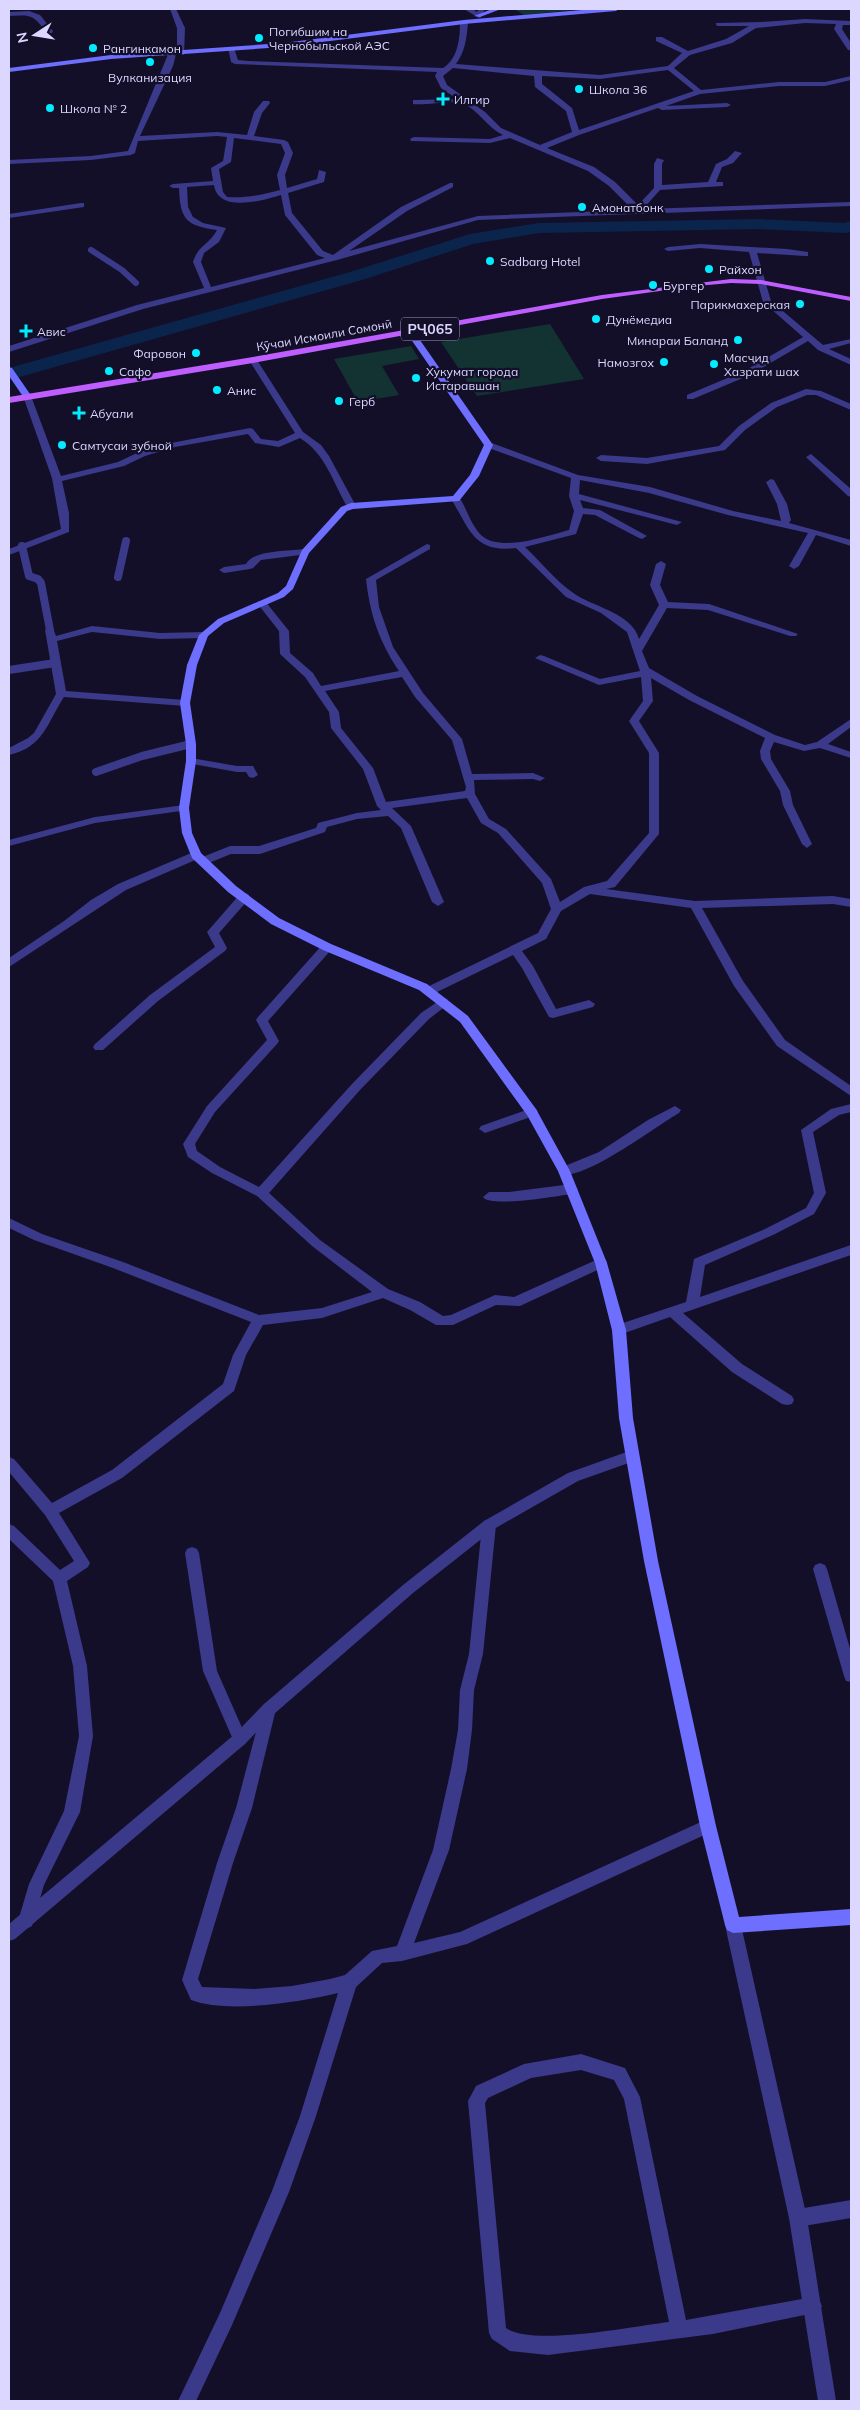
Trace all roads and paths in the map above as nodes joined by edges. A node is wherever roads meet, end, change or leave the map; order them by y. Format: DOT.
graph roads {
  1 [pos="173,9"];
  2 [pos="467,9"];
  3 [pos="498,9"];
  4 [pos="616,9"];
  5 [pos="480,12"];
  6 [pos="9,14"];
  7 [pos="464,22"];
  8 [pos="840,22"];
  9 [pos="851,23"];
  10 [pos="718,24"];
  11 [pos="764,24"];
  12 [pos="49,31"];
  13 [pos="659,40"];
  14 [pos="851,48"];
  15 [pos="231,50"];
  16 [pos="177,53"];
  17 [pos="687,54"];
  18 [pos="451,66"];
  19 [pos="670,68"];
  20 [pos="9,70"];
  21 [pos="442,70"];
  22 [pos="538,74"];
  23 [pos="851,78"];
  24 [pos="699,92"];
  25 [pos="462,101"];
  26 [pos="416,102"];
  27 [pos="266,103"];
  28 [pos="727,105"];
  29 [pos="647,110"];
  30 [pos="576,133"];
  31 [pos="231,136"];
  32 [pos="508,136"];
  33 [pos="250,137"];
  34 [pos="135,139"];
  35 [pos="414,139"];
  36 [pos="540,148"];
  37 [pos="738,152"];
  38 [pos="660,160"];
  39 [pos="9,162"];
  40 [pos="322,172"];
  41 [pos="216,182"];
  42 [pos="450,185"];
  43 [pos="173,186"];
  44 [pos="183,186"];
  45 [pos="658,188"];
  46 [pos="283,190"];
  47 [pos="851,204"];
  48 [pos="81,205"];
  49 [pos="638,210"];
  50 [pos="9,216"];
  51 [pos="668,249"];
  52 [pos="91,250"];
  53 [pos="752,250"];
  54 [pos="805,254"];
  55 [pos="334,258"];
  56 [pos="761,282"];
  57 [pos="136,283"];
  58 [pos="208,289"];
  59 [pos="851,299"];
  60 [pos="410,332"];
  61 [pos="808,338"];
  62 [pos="851,341"];
  63 [pos="821,348"];
  64 [pos="9,349"];
  65 [pos="252,360"];
  66 [pos="851,362"];
  67 [pos="9,370"];
  68 [pos="26,394"];
  69 [pos="690,397"];
  70 [pos="9,400"];
  71 [pos="851,407"];
  72 [pos="300,434"];
  73 [pos="490,445"];
  74 [pos="811,457"];
  75 [pos="602,458"];
  76 [pos="576,477"];
  77 [pos="57,480"];
  78 [pos="770,482"];
  79 [pos="851,494"];
  80 [pos="574,496"];
  81 [pos="456,498"];
  82 [pos="351,506"];
  83 [pos="580,512"];
  84 [pos="677,522"];
  85 [pos="783,524"];
  86 [pos="814,531"];
  87 [pos="642,536"];
  88 [pos="126,541"];
  89 [pos="851,542"];
  90 [pos="22,546"];
  91 [pos="519,546"];
  92 [pos="426,547"];
  93 [pos="9,552"];
  94 [pos="305,552"];
  95 [pos="661,564"];
  96 [pos="794,566"];
  97 [pos="224,570"];
  98 [pos="118,577"];
  99 [pos="262,603"];
  100 [pos="664,605"];
  101 [pos="793,634"];
  102 [pos="50,635"];
  103 [pos="204,635"];
  104 [pos="637,651"];
  105 [pos="540,658"];
  106 [pos="54,663"];
  107 [pos="9,670"];
  108 [pos="644,672"];
  109 [pos="404,673"];
  110 [pos="318,689"];
  111 [pos="61,694"];
  112 [pos="185,703"];
  113 [pos="851,722"];
  114 [pos="770,737"];
  115 [pos="191,744"];
  116 [pos="820,745"];
  117 [pos="9,752"];
  118 [pos="851,755"];
  119 [pos="192,761"];
  120 [pos="96,772"];
  121 [pos="253,775"];
  122 [pos="468,777"];
  123 [pos="540,778"];
  124 [pos="470,794"];
  125 [pos="184,808"];
  126 [pos="387,809"];
  127 [pos="9,843"];
  128 [pos="807,844"];
  129 [pos="200,858"];
  130 [pos="588,890"];
  131 [pos="244,897"];
  132 [pos="438,902"];
  133 [pos="851,903"];
  134 [pos="695,905"];
  135 [pos="557,909"];
  136 [pos="327,947"];
  137 [pos="516,951"];
  138 [pos="9,964"];
  139 [pos="430,991"];
  140 [pos="443,1002"];
  141 [pos="589,1004"];
  142 [pos="99,1047"];
  143 [pos="851,1092"];
  144 [pos="851,1108"];
  145 [pos="676,1110"];
  146 [pos="532,1112"];
  147 [pos="485,1128"];
  148 [pos="564,1170"];
  149 [pos="572,1189"];
  150 [pos="261,1193"];
  151 [pos="489,1197"];
  152 [pos="9,1223"];
  153 [pos="851,1250"];
  154 [pos="600,1264"];
  155 [pos="383,1293"];
  156 [pos="692,1306"];
  157 [pos="673,1312"];
  158 [pos="259,1320"];
  159 [pos="619,1330"];
  160 [pos="787,1400"];
  161 [pos="632,1456"];
  162 [pos="9,1462"];
  163 [pos="50,1511"];
  164 [pos="489,1525"];
  165 [pos="9,1530"];
  166 [pos="192,1553"];
  167 [pos="820,1569"];
  168 [pos="59,1578"];
  169 [pos="851,1676"];
  170 [pos="269,1709"];
  171 [pos="240,1739"];
  172 [pos="708,1826"];
  173 [pos="851,1916"];
  174 [pos="26,1920"];
  175 [pos="733,1925"];
  176 [pos="9,1934"];
  177 [pos="402,1953"];
  178 [pos="349,1982"];
  179 [pos="851,2210"];
  180 [pos="798,2218"];
  181 [pos="813,2306"];
  182 [pos="679,2329"];
  183 [pos="187,2401"];
  184 [pos="827,2401"];
  1 -- 16 [label="street"];
  2 -- 5 [label="street"];
  3 -- 5 [label="main road"];
  4 -- 7 [label="main road"];
  5 -- 7 [label="main road"];
  6 -- 12 [label="street"];
  7 -- 15 [label="main road"];
  7 -- 18 [label="street"];
  8 -- 9 [label="street"];
  8 -- 11 [label="street"];
  8 -- 14 [label="street"];
  10 -- 11 [label="street"];
  11 -- 17 [label="street"];
  13 -- 17 [label="street"];
  15 -- 16 [label="main road"];
  15 -- 21 [label="street"];
  16 -- 20 [label="main road"];
  16 -- 34 [label="street"];
  17 -- 19 [label="street"];
  18 -- 21 [label="street"];
  18 -- 22 [label="street"];
  19 -- 22 [label="street"];
  19 -- 24 [label="street"];
  21 -- 25 [label="street"];
  22 -- 30 [label="street"];
  23 -- 24 [label="street"];
  24 -- 29 [label="street"];
  25 -- 26 [label="street"];
  25 -- 32 [label="street"];
  27 -- 33 [label="street"];
  28 -- 29 [label="street"];
  29 -- 30 [label="street"];
  30 -- 36 [label="street"];
  31 -- 33 [label="street"];
  31 -- 34 [label="street"];
  31 -- 41 [label="street"];
  32 -- 35 [label="street"];
  32 -- 36 [label="street"];
  33 -- 46 [label="street"];
  34 -- 39 [label="street"];
  36 -- 49 [label="street"];
  37 -- 45 [label="street"];
  38 -- 45 [label="street"];
  40 -- 46 [label="street"];
  41 -- 44 [label="street"];
  41 -- 46 [label="street"];
  42 -- 55 [label="street"];
  43 -- 44 [label="street"];
  44 -- 58 [label="street"];
  45 -- 49 [label="street"];
  46 -- 55 [label="street"];
  47 -- 49 [label="street"];
  48 -- 50 [label="street"];
  49 -- 55 [label="street"];
  51 -- 53 [label="street"];
  52 -- 57 [label="street"];
  53 -- 54 [label="street"];
  53 -- 56 [label="street"];
  55 -- 58 [label="street"];
  56 -- 59 [label="main road, Кӯчаи Исмоили Сомонӣ / РҶ065"];
  56 -- 60 [label="main road, Кӯчаи Исмоили Сомонӣ / РҶ065"];
  56 -- 61 [label="street"];
  58 -- 64 [label="street"];
  60 -- 65 [label="main road, Кӯчаи Исмоили Сомонӣ / РҶ065"];
  60 -- 73 [label="main road"];
  61 -- 63 [label="street"];
  61 -- 69 [label="street"];
  62 -- 63 [label="street"];
  63 -- 66 [label="street"];
  65 -- 68 [label="main road, Кӯчаи Исмоили Сомонӣ / РҶ065"];
  65 -- 72 [label="street"];
  67 -- 68 [label="main road"];
  68 -- 70 [label="main road, Кӯчаи Исмоили Сомонӣ / РҶ065"];
  68 -- 77 [label="street"];
  71 -- 75 [label="street"];
  72 -- 77 [label="street"];
  72 -- 82 [label="street"];
  73 -- 76 [label="street"];
  73 -- 81 [label="main road"];
  74 -- 79 [label="street"];
  76 -- 80 [label="street"];
  76 -- 85 [label="street"];
  77 -- 90 [label="street"];
  78 -- 85 [label="street"];
  80 -- 83 [label="street"];
  80 -- 84 [label="street"];
  81 -- 82 [label="main road"];
  81 -- 91 [label="street"];
  82 -- 94 [label="main road"];
  83 -- 87 [label="street"];
  83 -- 91 [label="street"];
  85 -- 86 [label="street"];
  86 -- 89 [label="street"];
  86 -- 96 [label="street"];
  88 -- 98 [label="street"];
  90 -- 93 [label="street"];
  90 -- 102 [label="street"];
  91 -- 104 [label="street"];
  92 -- 109 [label="street"];
  94 -- 97 [label="street"];
  94 -- 99 [label="main road"];
  95 -- 100 [label="street"];
  99 -- 103 [label="main road"];
  99 -- 110 [label="street"];
  100 -- 101 [label="street"];
  100 -- 104 [label="street"];
  102 -- 103 [label="street"];
  102 -- 106 [label="street"];
  103 -- 112 [label="main road"];
  104 -- 108 [label="street"];
  105 -- 108 [label="street"];
  106 -- 107 [label="street"];
  106 -- 111 [label="street"];
  108 -- 114 [label="street"];
  108 -- 130 [label="street"];
  109 -- 110 [label="street"];
  109 -- 122 [label="street"];
  110 -- 126 [label="street"];
  111 -- 112 [label="street"];
  111 -- 117 [label="street"];
  112 -- 115 [label="main road"];
  113 -- 116 [label="street"];
  114 -- 116 [label="street"];
  114 -- 128 [label="street"];
  115 -- 119 [label="main road"];
  115 -- 120 [label="street"];
  116 -- 118 [label="street"];
  119 -- 121 [label="street"];
  119 -- 125 [label="main road"];
  122 -- 123 [label="street"];
  122 -- 124 [label="street"];
  124 -- 126 [label="street"];
  124 -- 135 [label="street"];
  125 -- 127 [label="street"];
  125 -- 129 [label="main road"];
  126 -- 129 [label="street"];
  126 -- 132 [label="street"];
  129 -- 131 [label="main road"];
  129 -- 138 [label="street"];
  130 -- 134 [label="street"];
  130 -- 135 [label="street"];
  131 -- 136 [label="main road"];
  131 -- 142 [label="street"];
  133 -- 134 [label="street"];
  134 -- 143 [label="street"];
  135 -- 137 [label="street"];
  136 -- 139 [label="main road"];
  136 -- 150 [label="street"];
  137 -- 139 [label="street"];
  137 -- 141 [label="street"];
  139 -- 140 [label="main road"];
  140 -- 146 [label="main road"];
  140 -- 150 [label="street"];
  144 -- 156 [label="street"];
  145 -- 148 [label="street"];
  146 -- 147 [label="street"];
  146 -- 148 [label="main road"];
  148 -- 149 [label="main road"];
  149 -- 151 [label="street"];
  149 -- 154 [label="main road"];
  150 -- 155 [label="street"];
  152 -- 158 [label="street"];
  153 -- 156 [label="street"];
  154 -- 155 [label="street"];
  154 -- 159 [label="main road"];
  155 -- 158 [label="street"];
  156 -- 157 [label="street"];
  157 -- 159 [label="street"];
  157 -- 160 [label="street"];
  158 -- 163 [label="street"];
  159 -- 161 [label="main road"];
  161 -- 164 [label="street"];
  161 -- 172 [label="main road"];
  162 -- 163 [label="street"];
  163 -- 168 [label="street"];
  164 -- 170 [label="street"];
  164 -- 177 [label="street"];
  165 -- 168 [label="street"];
  166 -- 171 [label="street"];
  167 -- 169 [label="street"];
  168 -- 174 [label="street"];
  170 -- 171 [label="street"];
  170 -- 178 [label="street"];
  171 -- 174 [label="street"];
  172 -- 175 [label="main road"];
  172 -- 177 [label="street"];
  173 -- 175 [label="main road"];
  174 -- 176 [label="street"];
  175 -- 180 [label="street"];
  177 -- 178 [label="street"];
  178 -- 183 [label="street"];
  179 -- 180 [label="street"];
  180 -- 181 [label="street"];
  181 -- 182 [label="street"];
  181 -- 184 [label="street"];
  182 -- 182 [label="street"];
}
